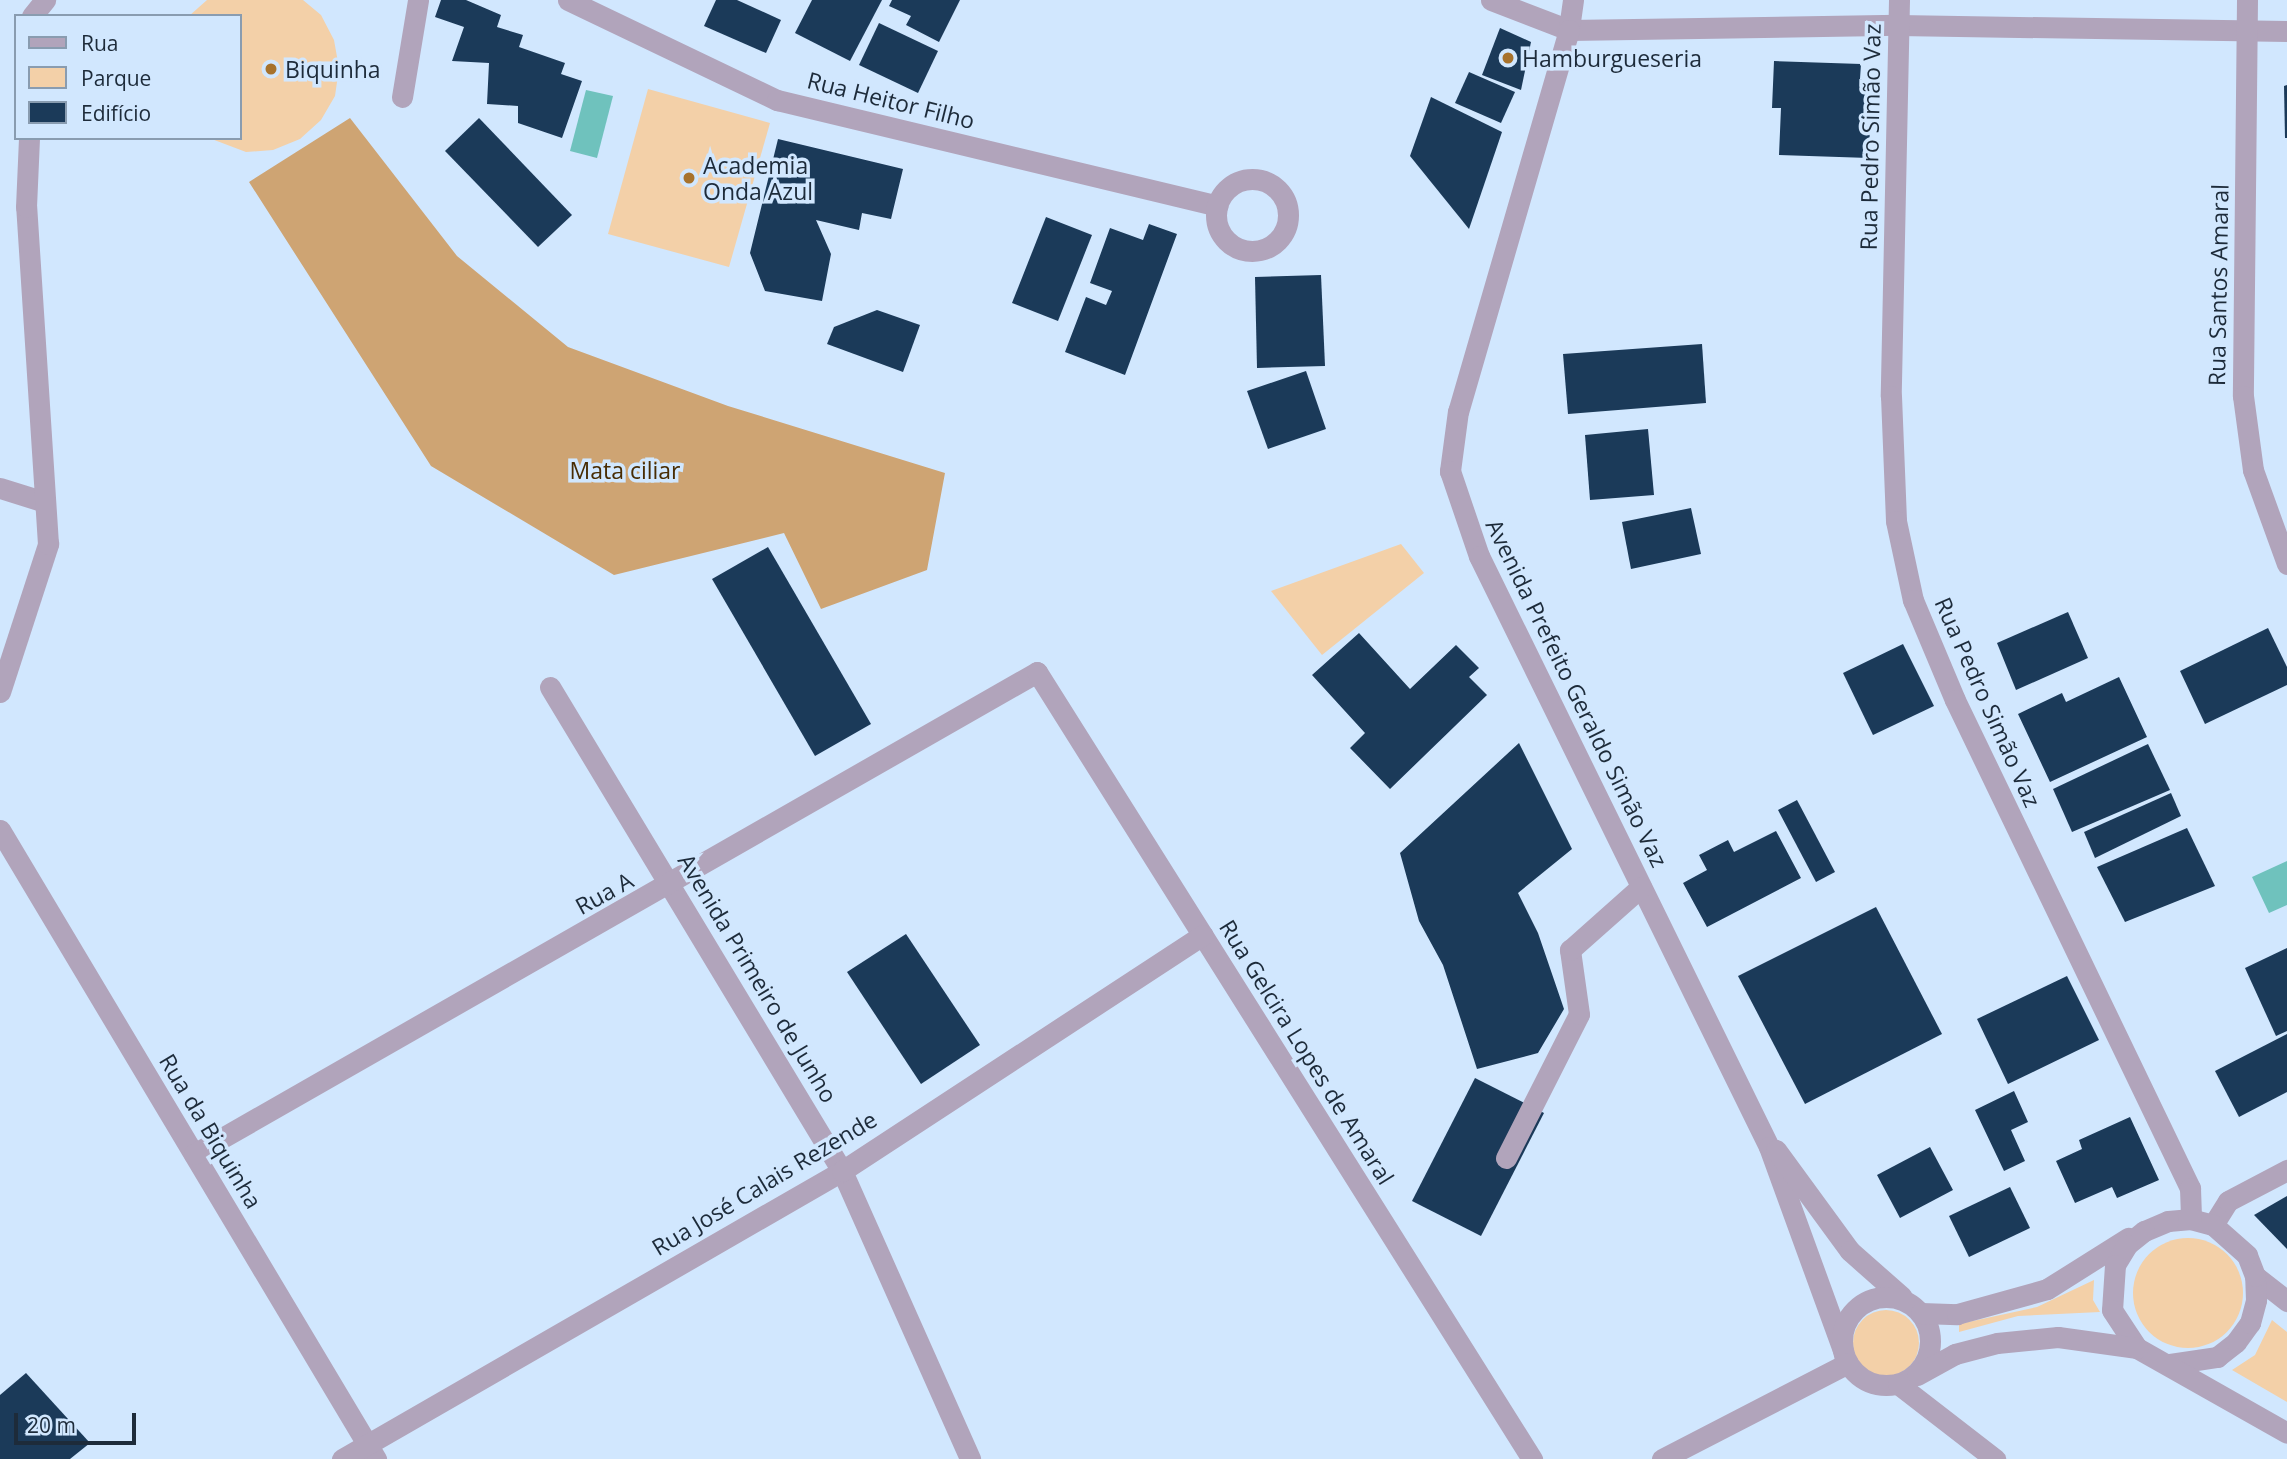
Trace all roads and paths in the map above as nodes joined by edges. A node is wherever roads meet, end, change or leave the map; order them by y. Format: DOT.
graph roads {
  1 [pos="44,0"];
  2 [pos="418,0"];
  3 [pos="568,0"];
  4 [pos="1491,0"];
  5 [pos="1573,0"];
  6 [pos="1899,0"];
  7 [pos="2246,0"];
  8 [pos="33,14"];
  9 [pos="1898,25"];
  10 [pos="1569,30"];
  11 [pos="2246,31"];
  12 [pos="2287,31"];
  13 [pos="402,97"];
  14 [pos="29,140"];
  15 [pos="1217,206"];
  16 [pos="0,488"];
  17 [pos="45,502"];
  18 [pos="2287,564"];
  19 [pos="1037,672"];
  20 [pos="550,687"];
  21 [pos="0,692"];
  22 [pos="0,830"];
  23 [pos="672,885"];
  24 [pos="1641,887"];
  25 [pos="1203,935"];
  26 [pos="1759,1127"];
  27 [pos="194,1154"];
  28 [pos="1506,1158"];
  29 [pos="2287,1170"];
  30 [pos="842,1171"];
  31 [pos="2191,1219"];
  32 [pos="2213,1225"];
  33 [pos="2144,1231"];
  34 [pos="2255,1276"];
  35 [pos="2287,1301"];
  36 [pos="1915,1308"];
  37 [pos="2137,1348"];
  38 [pos="1845,1357"];
  39 [pos="2170,1364"];
  40 [pos="1905,1380"];
  41 [pos="2287,1433"];
  42 [pos="372,1451"];
  43 [pos="342,1459"];
  44 [pos="970,1459"];
  45 [pos="1532,1459"];
  46 [pos="1662,1459"];
  47 [pos="1995,1459"];
  1 -- 8 [label="street"];
  2 -- 13 [label="street"];
  3 -- 15 [label="street, Rua Heitor Filho"];
  4 -- 10 [label="street"];
  5 -- 10 [label="street, Avenida Prefeito Geraldo Simão Vaz"];
  6 -- 9 [label="street, Rua Pedro Simão Vaz"];
  7 -- 11 [label="street, Rua Santos Amaral"];
  9 -- 10 [label="street"];
  9 -- 11 [label="street"];
  9 -- 31 [label="street, Rua Pedro Simão Vaz"];
  10 -- 24 [label="street, Avenida Prefeito Geraldo Simão Vaz"];
  11 -- 12 [label="street"];
  11 -- 18 [label="street, Rua Santos Amaral"];
  14 -- 17 [label="street"];
  16 -- 17 [label="street"];
  17 -- 21 [label="street"];
  19 -- 23 [label="street, Rua A"];
  19 -- 25 [label="street, Rua Gelcira Lopes de Amaral"];
  20 -- 23 [label="street, Avenida Primeiro de Junho"];
  22 -- 27 [label="street, Rua da Biquinha"];
  23 -- 27 [label="street, Rua A"];
  23 -- 30 [label="street, Avenida Primeiro de Junho"];
  24 -- 26 [label="street, Avenida Prefeito Geraldo Simão Vaz"];
  24 -- 28 [label="street"];
  25 -- 30 [label="street, Rua José Calais Rezende"];
  25 -- 45 [label="street, Rua Gelcira Lopes de Amaral"];
  26 -- 36 [label="street"];
  26 -- 38 [label="street, Avenida Prefeito Geraldo Simão Vaz"];
  27 -- 42 [label="street, Rua da Biquinha"];
  29 -- 32 [label="street"];
  30 -- 42 [label="street, Rua José Calais Rezende"];
  30 -- 44 [label="street, Avenida Primeiro de Junho"];
  31 -- 32 [label="street"];
  31 -- 33 [label="street"];
  32 -- 34 [label="street"];
  33 -- 36 [label="street"];
  33 -- 37 [label="street"];
  34 -- 35 [label="street"];
  34 -- 39 [label="street"];
  36 -- 38 [label="street"];
  36 -- 40 [label="street"];
  37 -- 39 [label="street"];
  37 -- 40 [label="street"];
  38 -- 40 [label="street"];
  38 -- 46 [label="street"];
  39 -- 41 [label="street"];
  40 -- 47 [label="street"];
  42 -- 43 [label="street, Rua José Calais Rezende"];
}
